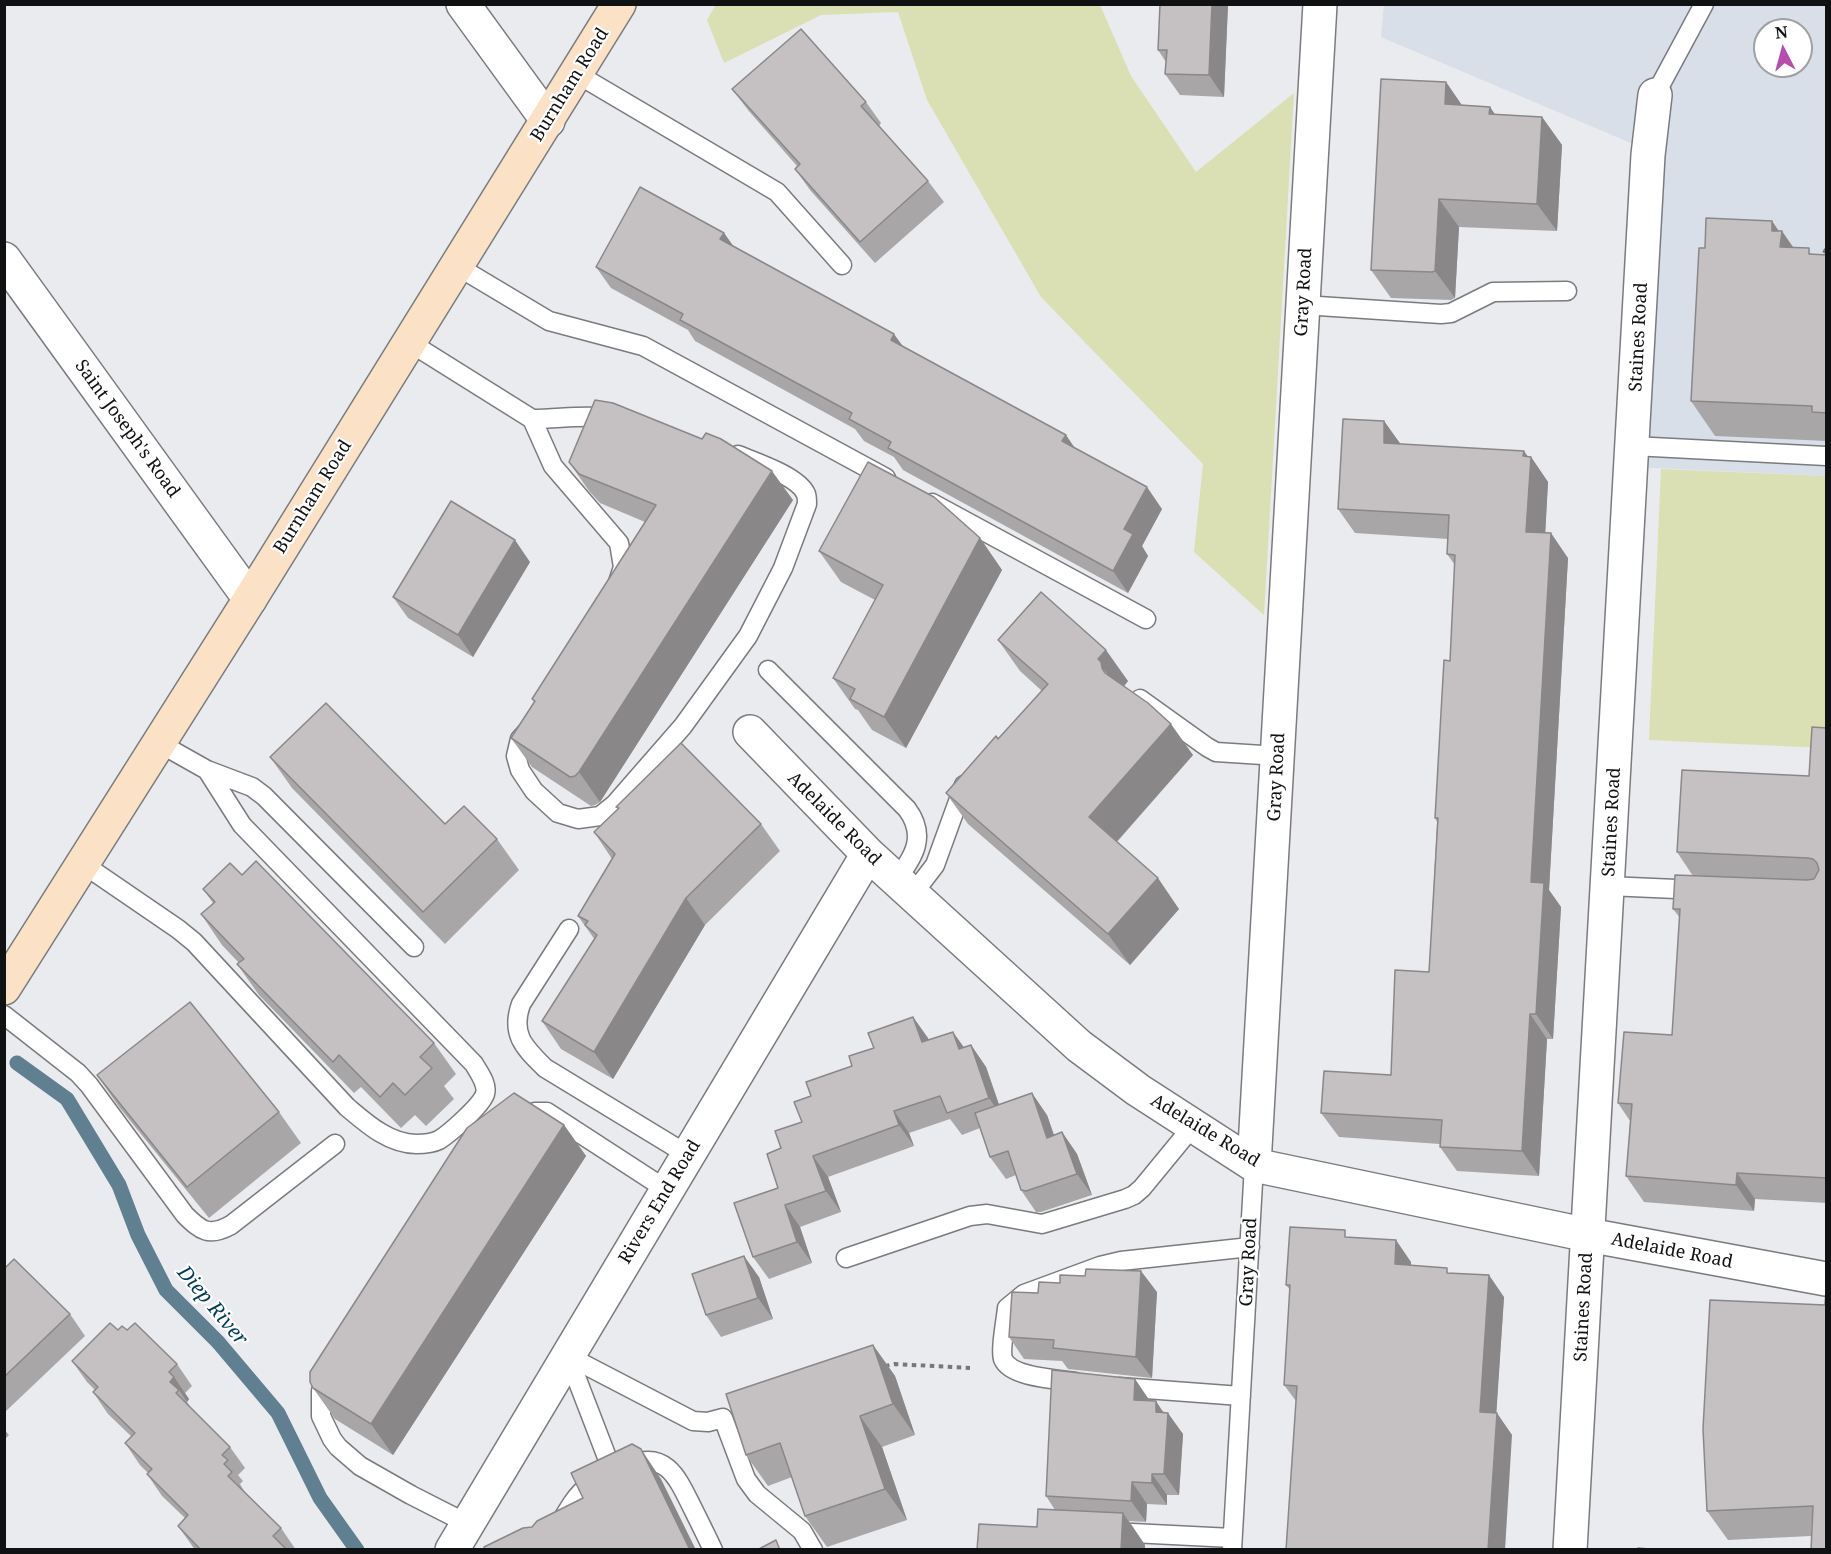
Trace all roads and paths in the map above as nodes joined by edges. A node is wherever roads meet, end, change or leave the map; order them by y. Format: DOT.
graph roads {
  1 [pos="463,4"];
  2 [pos="620,4"];
  3 [pos="1320,4"];
  4 [pos="1704,4"];
  5 [pos="577,74"];
  6 [pos="1655,95"];
  7 [pos="548,121"];
  8 [pos="1827,249"];
  9 [pos="4,259"];
  10 [pos="1827,261"];
  11 [pos="842,265"];
  12 [pos="457,266"];
  13 [pos="1567,291"];
  14 [pos="1303,305"];
  15 [pos="409,342"];
  16 [pos="532,419"];
  17 [pos="624,419"];
  18 [pos="1633,446"];
  19 [pos="721,449"];
  20 [pos="1827,456"];
  21 [pos="896,483"];
  22 [pos="917,495"];
  23 [pos="250,599"];
  24 [pos="610,600"];
  25 [pos="1146,619"];
  26 [pos="768,670"];
  27 [pos="1134,695"];
  28 [pos="541,716"];
  29 [pos="750,732"];
  30 [pos="159,743"];
  31 [pos="1278,756"];
  32 [pos="207,770"];
  33 [pos="968,774"];
  34 [pos="868,855"];
  35 [pos="83,864"];
  36 [pos="1608,886"];
  37 [pos="904,887"];
  38 [pos="1712,890"];
  39 [pos="569,929"];
  40 [pos="414,947"];
  41 [pos="6,984"];
  42 [pos="4,1015"];
  43 [pos="509,1126"];
  44 [pos="1193,1126"];
  45 [pos="334,1144"];
  46 [pos="688,1155"];
  47 [pos="1254,1166"];
  48 [pos="667,1190"];
  49 [pos="1588,1235"];
  50 [pos="1250,1247"];
  51 [pos="846,1258"];
  52 [pos="1827,1279"];
  53 [pos="568,1356"];
  54 [pos="1002,1357"];
  55 [pos="337,1361"];
  56 [pos="884,1367"];
  57 [pos="1241,1396"];
  58 [pos="613,1473"];
  59 [pos="1101,1531"];
  60 [pos="460,1537"];
  61 [pos="552,1538"];
  62 [pos="1232,1544"];
  63 [pos="713,1550"];
  64 [pos="813,1550"];
  65 [pos="1570,1550"];
  1 -- 7 [label="street"];
  2 -- 5 [label="street, Burnham Road"];
  3 -- 14 [label="street, Gray Road"];
  4 -- 6 [label="lane"];
  5 -- 7 [label="street, Burnham Road"];
  5 -- 11 [label="lane"];
  6 -- 18 [label="street, Staines Road"];
  7 -- 12 [label="street, Burnham Road"];
  8 -- 10 [label="path"];
  9 -- 23 [label="street, Saint Joseph's Road"];
  12 -- 15 [label="street, Burnham Road"];
  12 -- 21 [label="lane"];
  13 -- 14 [label="lane"];
  14 -- 31 [label="street, Gray Road"];
  15 -- 16 [label="lane"];
  15 -- 23 [label="street, Burnham Road"];
  16 -- 17 [label="lane"];
  16 -- 24 [label="lane"];
  18 -- 20 [label="lane"];
  18 -- 36 [label="street, Staines Road"];
  19 -- 28 [label="lane"];
  22 -- 25 [label="lane"];
  23 -- 30 [label="street, Burnham Road"];
  26 -- 37 [label="lane"];
  27 -- 31 [label="lane"];
  29 -- 34 [label="street, Adelaide Road"];
  30 -- 32 [label="lane"];
  30 -- 35 [label="street, Burnham Road"];
  31 -- 47 [label="street, Gray Road"];
  32 -- 35 [label="lane"];
  32 -- 40 [label="lane"];
  33 -- 37 [label="lane"];
  34 -- 37 [label="street, Adelaide Road"];
  34 -- 46 [label="street, Rivers End Road"];
  35 -- 41 [label="street, Burnham Road"];
  36 -- 38 [label="lane"];
  36 -- 49 [label="street, Staines Road"];
  37 -- 44 [label="street, Adelaide Road"];
  39 -- 46 [label="lane"];
  42 -- 45 [label="lane"];
  43 -- 48 [label="lane"];
  44 -- 47 [label="street, Adelaide Road"];
  44 -- 51 [label="lane"];
  46 -- 48 [label="street, Rivers End Road"];
  47 -- 49 [label="street, Adelaide Road"];
  47 -- 50 [label="lane, Gray Road"];
  48 -- 53 [label="street, Rivers End Road"];
  49 -- 52 [label="street, Adelaide Road"];
  49 -- 65 [label="street, Staines Road"];
  50 -- 54 [label="lane"];
  50 -- 57 [label="lane, Gray Road"];
  53 -- 58 [label="lane"];
  53 -- 60 [label="street, Rivers End Road"];
  53 -- 64 [label="lane"];
  54 -- 56 [label="path"];
  54 -- 57 [label="lane"];
  55 -- 60 [label="lane"];
  57 -- 62 [label="lane, Gray Road"];
  58 -- 61 [label="lane"];
  58 -- 63 [label="lane"];
  59 -- 62 [label="lane"];
}
